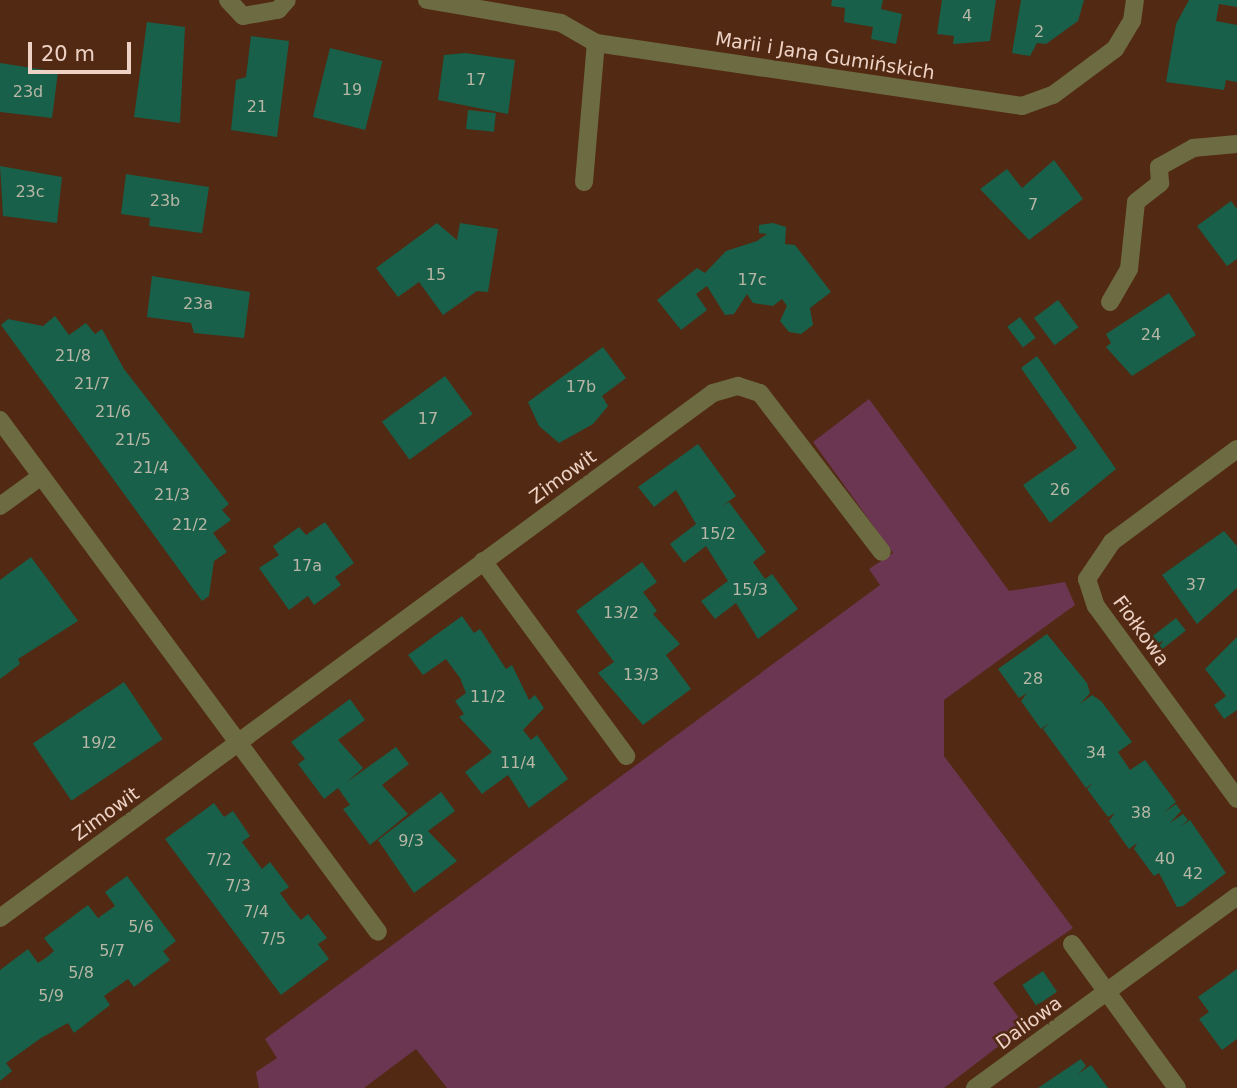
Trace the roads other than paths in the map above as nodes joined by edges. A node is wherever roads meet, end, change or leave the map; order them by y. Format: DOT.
graph roads {
  1 [pos="228,0"];
  2 [pos="287,0"];
  3 [pos="428,0"];
  4 [pos="1135,0"];
  5 [pos="596,43"];
  6 [pos="1237,144"];
  7 [pos="584,182"];
  8 [pos="1110,302"];
  9 [pos="0,420"];
  10 [pos="1237,449"];
  11 [pos="40,477"];
  12 [pos="0,506"];
  13 [pos="882,552"];
  14 [pos="483,561"];
  15 [pos="236,744"];
  16 [pos="626,756"];
  17 [pos="1237,799"];
  18 [pos="1237,897"];
  19 [pos="0,918"];
  20 [pos="378,932"];
  21 [pos="1072,944"];
  22 [pos="1108,993"];
  23 [pos="975,1088"];
  24 [pos="1177,1088"];
  1 -- 2 [label="street"];
  3 -- 5 [label="street"];
  4 -- 5 [label="street, Marii i Jana Gumińskich"];
  5 -- 7 [label="street"];
  6 -- 8 [label="street"];
  9 -- 11 [label="street"];
  10 -- 17 [label="street, Fiołkowa"];
  11 -- 12 [label="street"];
  11 -- 15 [label="street"];
  13 -- 14 [label="street, Zimowit"];
  14 -- 15 [label="street, Zimowit"];
  14 -- 16 [label="street"];
  15 -- 19 [label="street, Zimowit"];
  15 -- 20 [label="street"];
  18 -- 22 [label="street, Daliowa"];
  21 -- 22 [label="street"];
  22 -- 23 [label="street, Daliowa"];
  22 -- 24 [label="street"];
}
